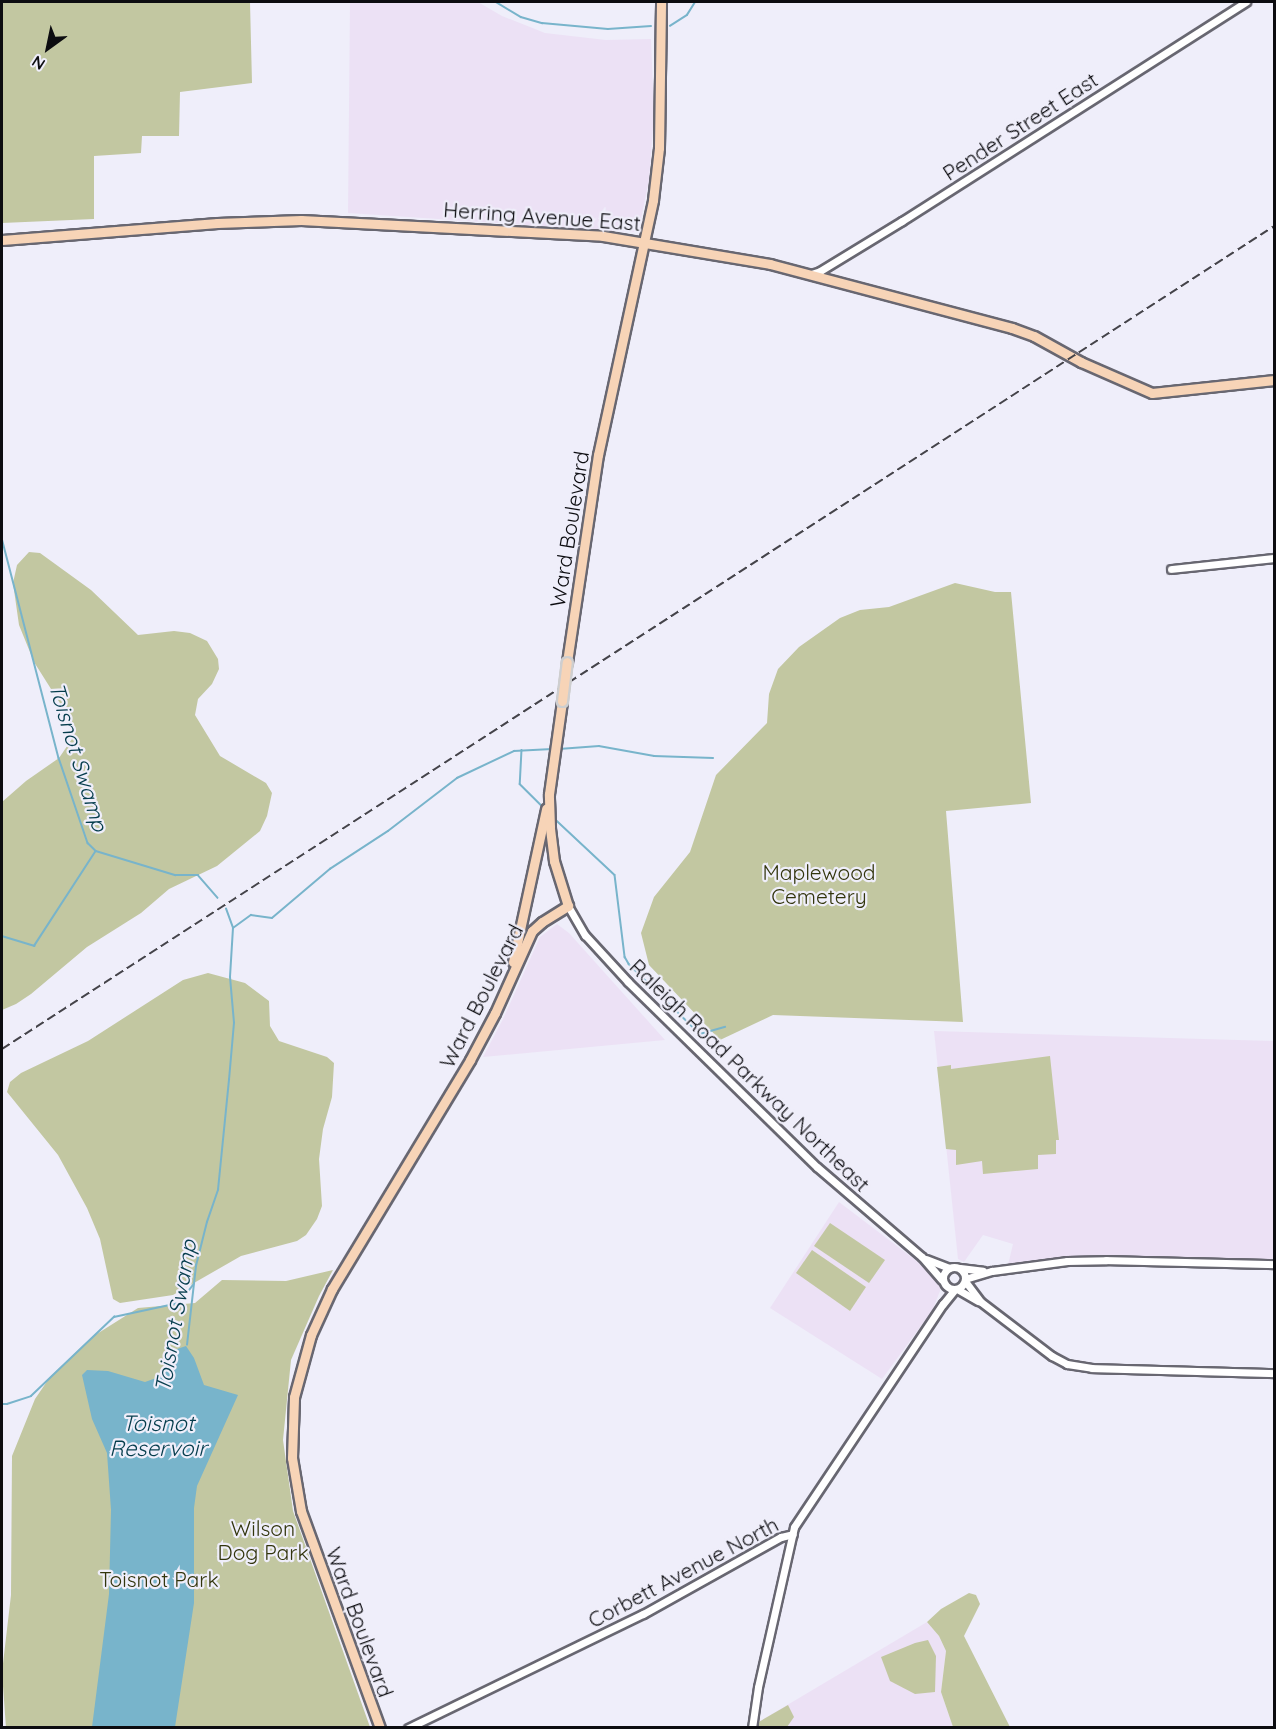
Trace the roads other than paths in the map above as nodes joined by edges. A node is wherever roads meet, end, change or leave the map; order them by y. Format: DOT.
graph roads {
  1 [pos="661,2"];
  2 [pos="1246,2"];
  3 [pos="2,240"];
  4 [pos="644,242"];
  5 [pos="809,274"];
  6 [pos="1275,380"];
  7 [pos="1275,558"];
  8 [pos="1171,569"];
  9 [pos="549,794"];
  10 [pos="568,906"];
  11 [pos="507,988"];
  12 [pos="922,1257"];
  13 [pos="1275,1264"];
  14 [pos="949,1268"];
  15 [pos="960,1268"];
  16 [pos="992,1271"];
  17 [pos="965,1280"];
  18 [pos="943,1282"];
  19 [pos="956,1289"];
  20 [pos="981,1302"];
  21 [pos="943,1304"];
  22 [pos="1275,1373"];
  23 [pos="793,1534"];
  24 [pos="380,1728"];
  25 [pos="408,1728"];
  26 [pos="752,1728"];
  1 -- 4 [label="main road, Ward Boulevard"];
  2 -- 5 [label="street, Pender Street East"];
  3 -- 4 [label="main road, Herring Avenue East"];
  4 -- 5 [label="main road, Herring Avenue East"];
  4 -- 9 [label="main road, Ward Boulevard, bridge"];
  5 -- 6 [label="main road, Herring Avenue East"];
  7 -- 8 [label="street"];
  9 -- 10 [label="main road, Ward Boulevard"];
  9 -- 11 [label="main road"];
  10 -- 11 [label="main road, Ward Boulevard"];
  10 -- 12 [label="street, Raleigh Road Parkway Northeast"];
  11 -- 24 [label="main road, Ward Boulevard"];
  12 -- 14 [label="street, Raleigh Road Parkway Northeast"];
  12 -- 18 [label="street, Raleigh Road Parkway Northeast"];
  13 -- 16 [label="street"];
  14 -- 15 [label="street"];
  14 -- 18 [label="street"];
  15 -- 16 [label="street"];
  15 -- 17 [label="street"];
  16 -- 17 [label="street"];
  17 -- 19 [label="street"];
  17 -- 20 [label="street"];
  18 -- 19 [label="street"];
  18 -- 21 [label="street"];
  19 -- 20 [label="street"];
  19 -- 21 [label="street, Corbett Avenue North"];
  20 -- 22 [label="street"];
  21 -- 23 [label="street, Corbett Avenue North"];
  23 -- 25 [label="street, Corbett Avenue North"];
  23 -- 26 [label="street"];
}
